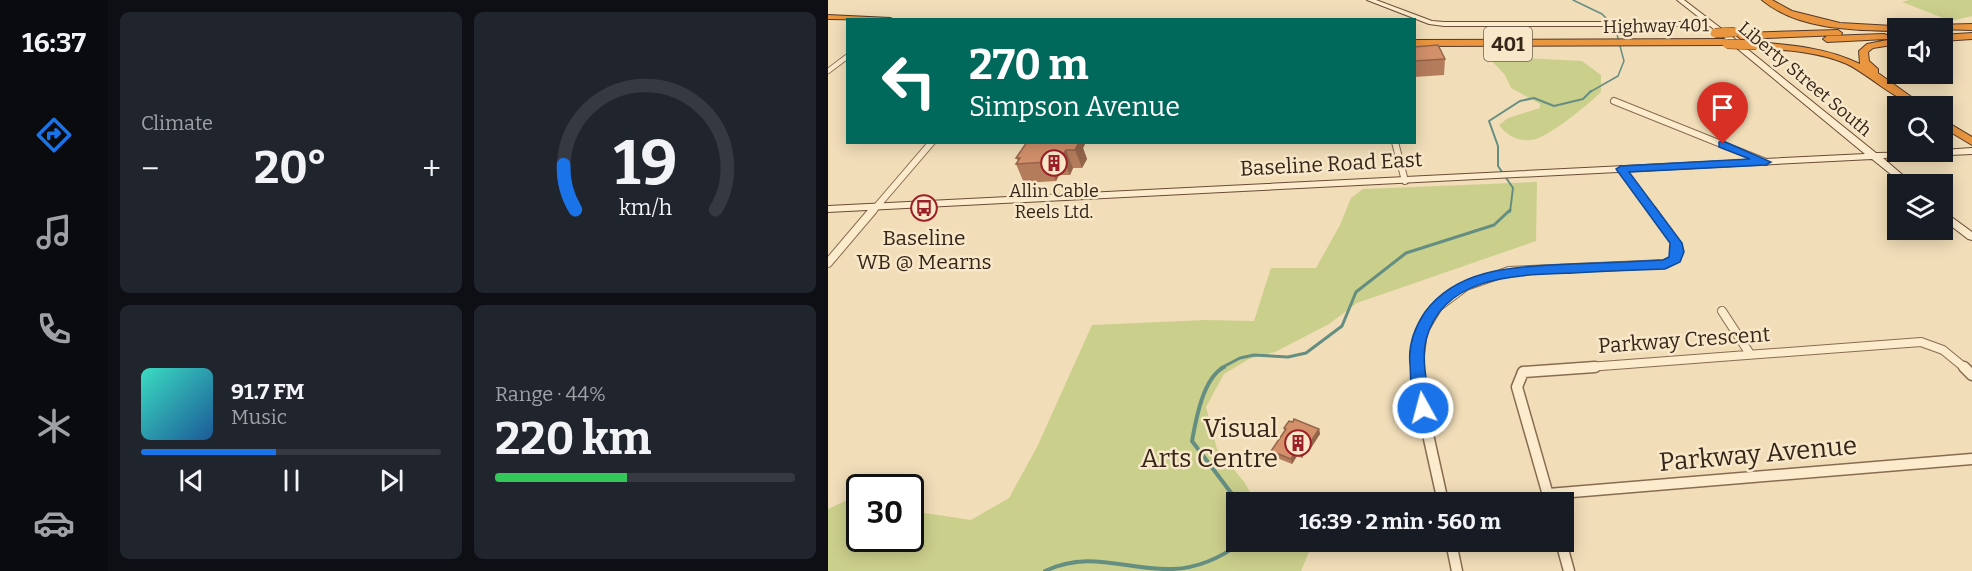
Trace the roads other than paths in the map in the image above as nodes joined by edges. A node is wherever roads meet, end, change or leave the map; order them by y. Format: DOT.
graph roads {
  1 [pos="1370,0"];
  2 [pos="1680,0"];
  3 [pos="1761,0"];
  4 [pos="1766,0"];
  5 [pos="828,17"];
  6 [pos="849,18"];
  7 [pos="828,22"];
  8 [pos="846,23"];
  9 [pos="1710,24"];
  10 [pos="1972,27"];
  11 [pos="1953,28"];
  12 [pos="1887,31"];
  13 [pos="1972,35"];
  14 [pos="1887,36"];
  15 [pos="1953,36"];
  16 [pos="1416,38"];
  17 [pos="1721,39"];
  18 [pos="1745,39"];
  19 [pos="1600,40"];
  20 [pos="1626,40"];
  21 [pos="1416,43"];
  22 [pos="1887,43"];
  23 [pos="846,58"];
  24 [pos="828,71"];
  25 [pos="1887,79"];
  26 [pos="1894,84"];
  27 [pos="1904,96"];
  28 [pos="1912,96"];
  29 [pos="1614,101"];
  30 [pos="1953,124"];
  31 [pos="1953,129"];
  32 [pos="1972,136"];
  33 [pos="1972,142"];
  34 [pos="930,144"];
  35 [pos="1396,144"];
  36 [pos="1972,152"];
  37 [pos="1873,157"];
  38 [pos="1766,162"];
  39 [pos="1621,169"];
  40 [pos="1895,174"];
  41 [pos="1405,181"];
  42 [pos="877,206"];
  43 [pos="828,209"];
  44 [pos="1953,222"];
  45 [pos="1972,237"];
  46 [pos="828,263"];
  47 [pos="1722,311"];
  48 [pos="1750,354"];
  49 [pos="1972,375"];
  50 [pos="1972,459"];
  51 [pos="1441,492"];
  52 [pos="1547,492"];
  53 [pos="1574,496"];
  54 [pos="1453,552"];
  55 [pos="1564,552"];
  56 [pos="1457,571"];
  57 [pos="1569,571"];
  1 -- 9 [label="street"];
  2 -- 9 [label="street, Liberty Street South"];
  3 -- 18 [label="highway"];
  4 -- 10 [label="highway"];
  5 -- 6 [label="highway"];
  7 -- 8 [label="highway"];
  9 -- 37 [label="street, Liberty Street South"];
  10 -- 11 [label="highway"];
  12 -- 18 [label="highway, Highway 401 / 401"];
  13 -- 15 [label="highway"];
  14 -- 18 [label="highway, Highway 401 / 401"];
  16 -- 19 [label="highway, Highway 401 / 401"];
  17 -- 18 [label="highway, bridge"];
  17 -- 18 [label="highway, Highway 401 / 401, bridge"];
  17 -- 20 [label="highway"];
  17 -- 20 [label="highway, Highway 401 / 401"];
  18 -- 27 [label="highway"];
  19 -- 20 [label="highway, Highway 401 / 401"];
  19 -- 21 [label="highway, Highway 401 / 401"];
  22 -- 25 [label="highway"];
  23 -- 24 [label="street"];
  26 -- 28 [label="highway"];
  29 -- 38 [label="street"];
  30 -- 32 [label="highway"];
  31 -- 33 [label="highway"];
  34 -- 42 [label="street"];
  35 -- 41 [label="street"];
  36 -- 37 [label="street, Baseline Road East"];
  37 -- 38 [label="street, Baseline Road East"];
  37 -- 40 [label="street, Liberty Street South"];
  38 -- 39 [label="street, Baseline Road East"];
  39 -- 41 [label="street, Baseline Road East"];
  39 -- 51 [label="street"];
  41 -- 42 [label="street, Baseline Road East"];
  42 -- 43 [label="street, Baseline Road East"];
  42 -- 46 [label="street"];
  44 -- 45 [label="street"];
  47 -- 48 [label="street"];
  48 -- 49 [label="street, Parkway Crescent"];
  48 -- 52 [label="street, Parkway Crescent"];
  50 -- 53 [label="street, Parkway Avenue"];
  54 -- 56 [label="street"];
  55 -- 57 [label="street"];
}
